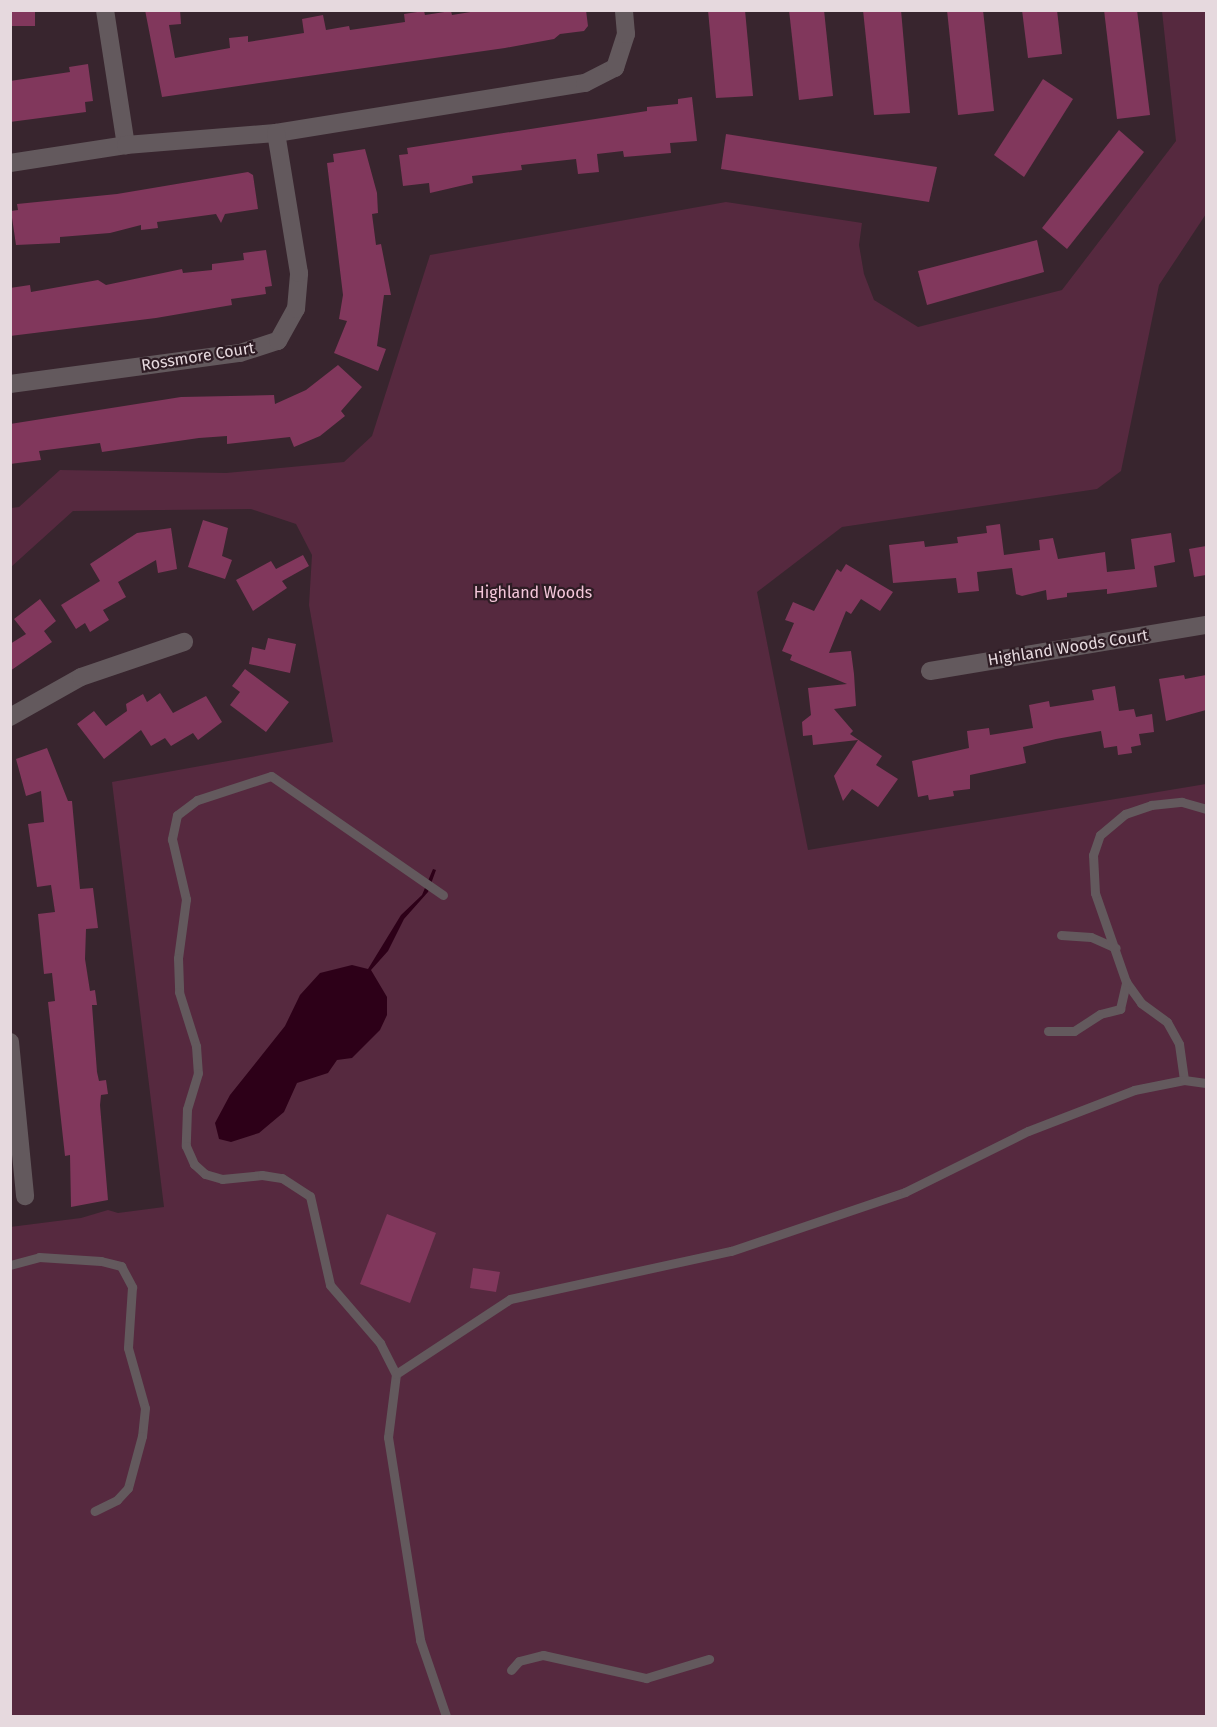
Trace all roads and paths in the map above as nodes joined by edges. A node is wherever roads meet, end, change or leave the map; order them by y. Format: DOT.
graph roads {
  1 [pos="105,10"];
  2 [pos="624,10"];
  3 [pos="276,133"];
  4 [pos="126,145"];
  5 [pos="10,163"];
  6 [pos="10,384"];
  7 [pos="1206,625"];
  8 [pos="184,642"];
  9 [pos="930,671"];
  10 [pos="10,717"];
  11 [pos="1206,809"];
  12 [pos="443,895"];
  13 [pos="1061,935"];
  14 [pos="1116,948"];
  15 [pos="1126,982"];
  16 [pos="1048,1031"];
  17 [pos="10,1042"];
  18 [pos="1184,1080"];
  19 [pos="1206,1083"];
  20 [pos="13,1090"];
  21 [pos="25,1196"];
  22 [pos="10,1265"];
  23 [pos="396,1374"];
  24 [pos="94,1511"];
  25 [pos="710,1659"];
  26 [pos="511,1670"];
  27 [pos="446,1716"];
  1 -- 4 [label="street"];
  2 -- 3 [label="street"];
  3 -- 4 [label="street"];
  3 -- 6 [label="street, Rossmore Court"];
  4 -- 5 [label="street"];
  7 -- 9 [label="street, Highland Woods Court"];
  8 -- 10 [label="street"];
  11 -- 14 [label="lane"];
  12 -- 23 [label="lane"];
  13 -- 14 [label="lane"];
  14 -- 15 [label="lane"];
  15 -- 16 [label="lane"];
  15 -- 18 [label="lane"];
  17 -- 20 [label="street"];
  18 -- 19 [label="lane"];
  18 -- 23 [label="lane"];
  20 -- 21 [label="street"];
  22 -- 24 [label="lane"];
  23 -- 27 [label="lane"];
  25 -- 26 [label="lane"];
}
